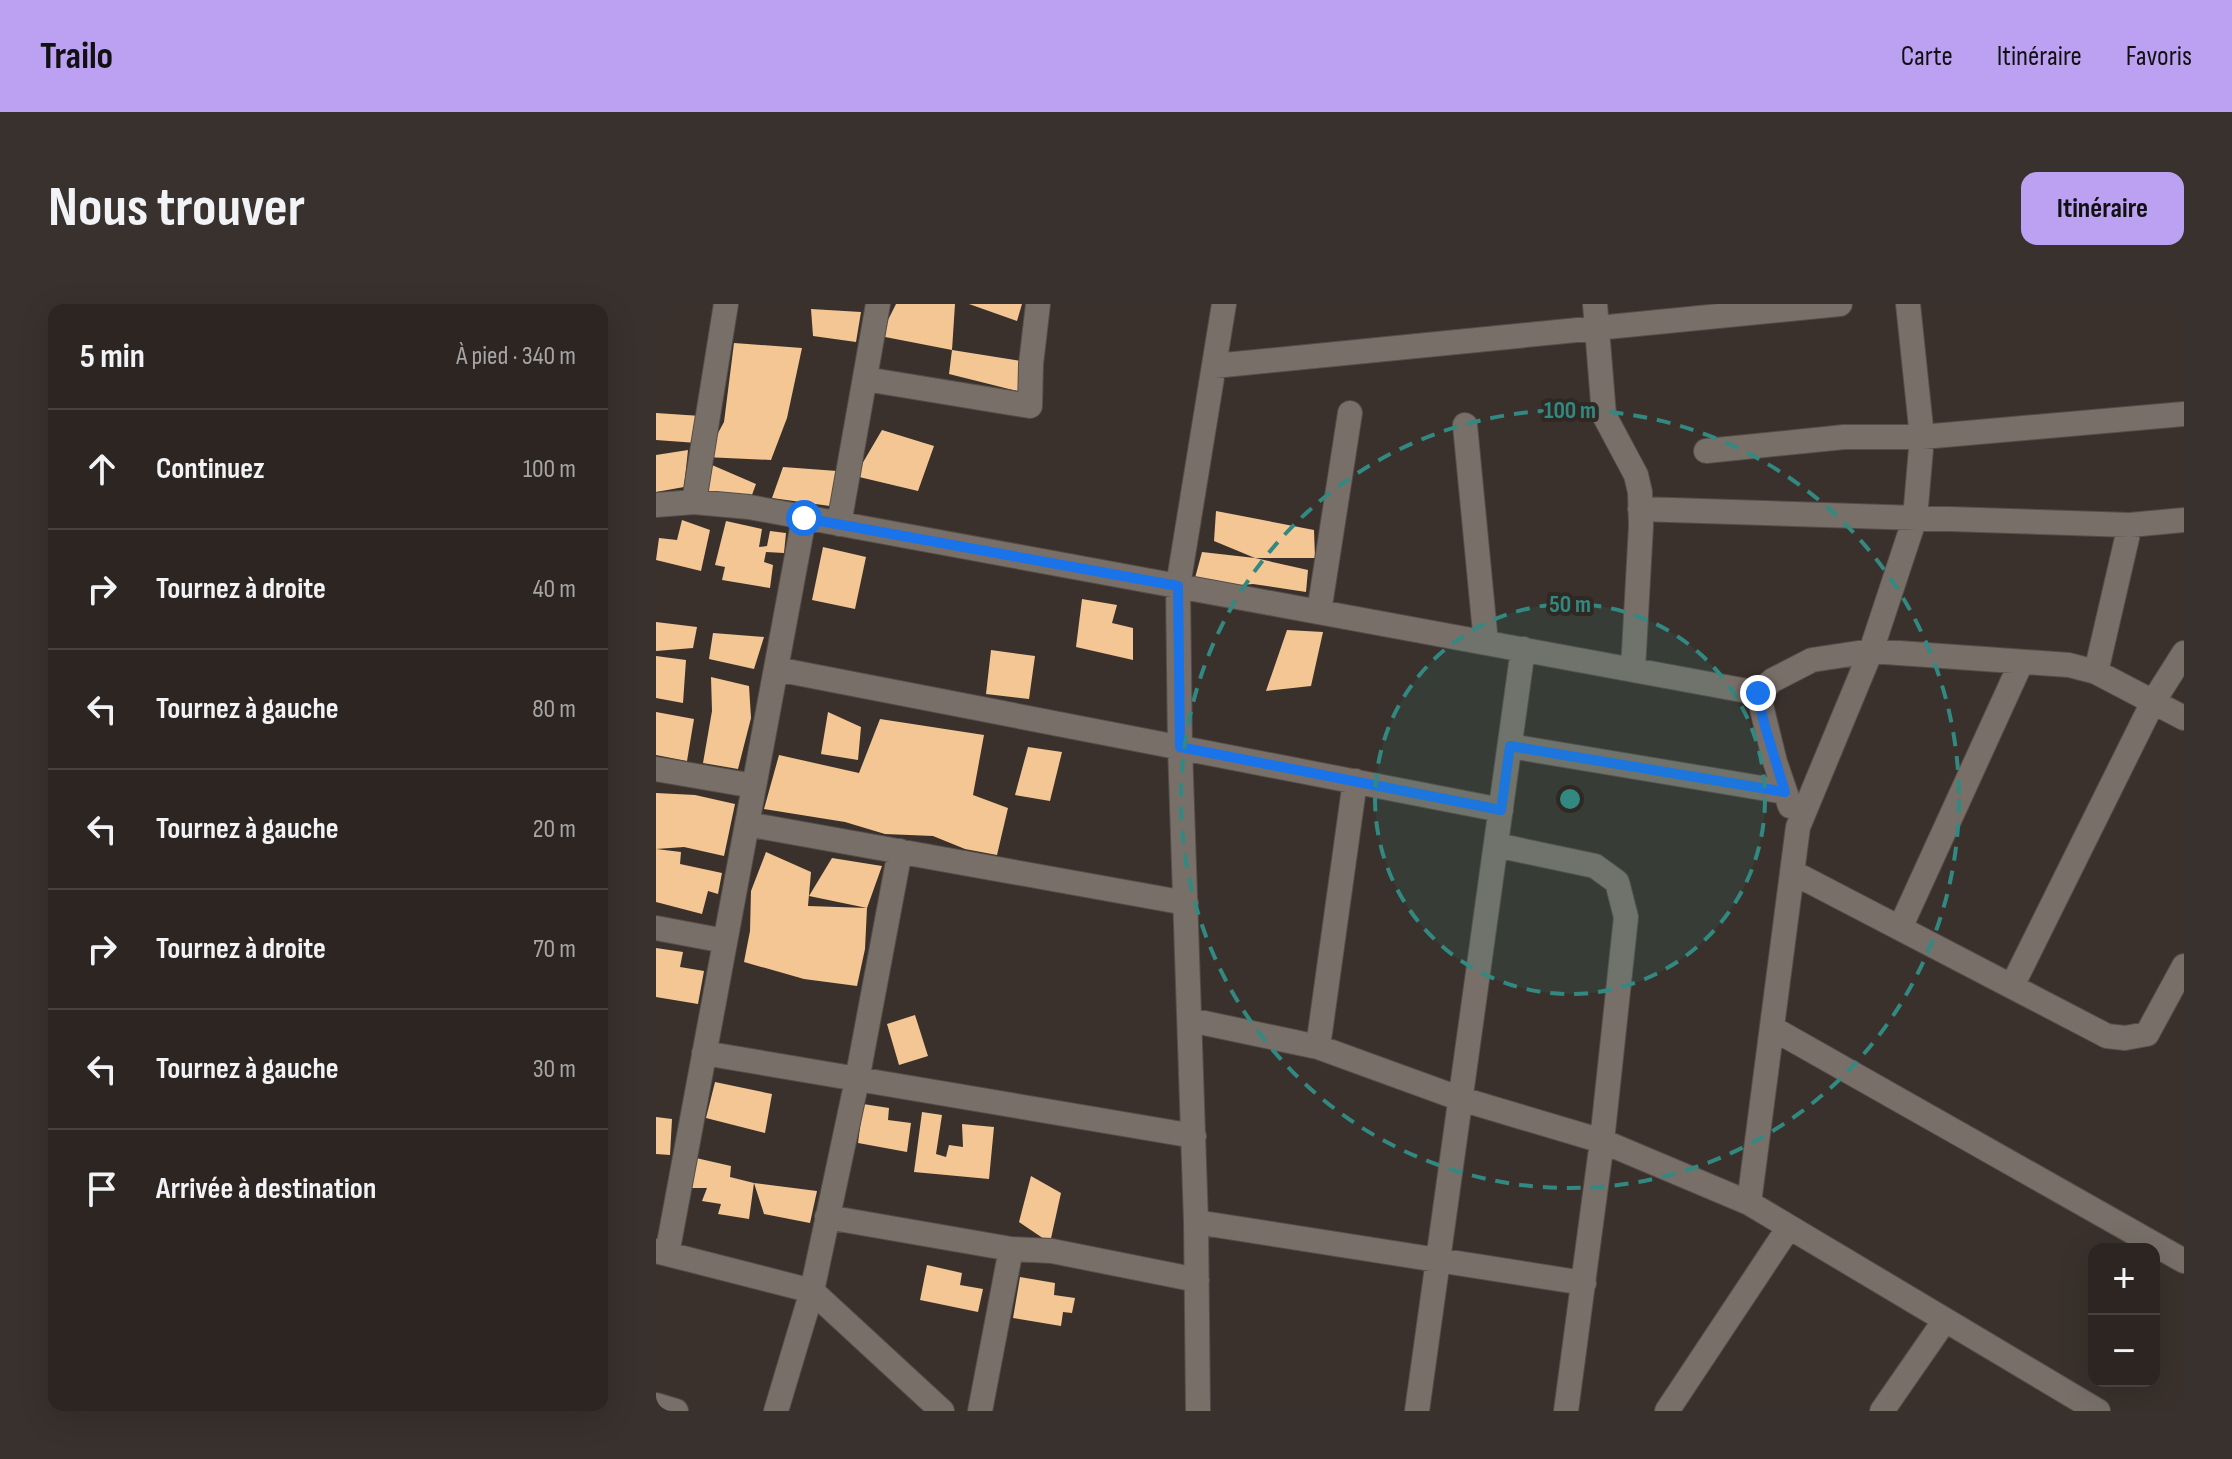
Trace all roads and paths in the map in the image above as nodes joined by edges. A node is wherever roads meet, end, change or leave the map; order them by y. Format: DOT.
graph roads {
  1 [pos="726,304"];
  2 [pos="878,304"];
  3 [pos="1038,304"];
  4 [pos="1224,304"];
  5 [pos="1840,304"];
  6 [pos="1908,304"];
  7 [pos="1596,316"];
  8 [pos="1214,366"];
  9 [pos="865,379"];
  10 [pos="1350,413"];
  11 [pos="2184,414"];
  12 [pos="1465,425"];
  13 [pos="1922,437"];
  14 [pos="1706,451"];
  15 [pos="694,502"];
  16 [pos="656,505"];
  17 [pos="1640,509"];
  18 [pos="804,518"];
  19 [pos="1915,518"];
  20 [pos="2184,520"];
  21 [pos="839,524"];
  22 [pos="2130,525"];
  23 [pos="1178,586"];
  24 [pos="1319,612"];
  25 [pos="1486,643"];
  26 [pos="1523,649"];
  27 [pos="1871,651"];
  28 [pos="2184,653"];
  29 [pos="2021,663"];
  30 [pos="776,669"];
  31 [pos="1633,669"];
  32 [pos="2096,672"];
  33 [pos="1758,693"];
  34 [pos="2153,702"];
  35 [pos="2184,718"];
  36 [pos="1510,746"];
  37 [pos="1180,747"];
  38 [pos="656,769"];
  39 [pos="1355,781"];
  40 [pos="754,786"];
  41 [pos="1785,792"];
  42 [pos="1501,810"];
  43 [pos="747,824"];
  44 [pos="1798,827"];
  45 [pos="1496,845"];
  46 [pos="900,851"];
  47 [pos="1792,872"];
  48 [pos="1186,903"];
  49 [pos="656,928"];
  50 [pos="1900,928"];
  51 [pos="725,941"];
  52 [pos="2184,966"];
  53 [pos="2012,986"];
  54 [pos="1190,1020"];
  55 [pos="1772,1028"];
  56 [pos="1318,1047"];
  57 [pos="704,1053"];
  58 [pos="857,1080"];
  59 [pos="1461,1099"];
  60 [pos="1194,1136"];
  61 [pos="1602,1141"];
  62 [pos="1749,1203"];
  63 [pos="827,1217"];
  64 [pos="1196,1222"];
  65 [pos="1789,1227"];
  66 [pos="1011,1249"];
  67 [pos="662,1252"];
  68 [pos="1439,1260"];
  69 [pos="2184,1261"];
  70 [pos="1197,1280"];
  71 [pos="1584,1283"];
  72 [pos="812,1291"];
  73 [pos="1945,1320"];
  74 [pos="656,1405"];
  75 [pos="676,1411"];
  76 [pos="776,1411"];
  77 [pos="942,1411"];
  78 [pos="980,1411"];
  79 [pos="1198,1411"];
  80 [pos="1417,1411"];
  81 [pos="1566,1411"];
  82 [pos="1667,1411"];
  83 [pos="1882,1411"];
  84 [pos="2098,1411"];
  1 -- 15 [label="street"];
  2 -- 9 [label="street"];
  3 -- 9 [label="street"];
  4 -- 8 [label="street"];
  5 -- 7 [label="street"];
  6 -- 13 [label="street"];
  7 -- 8 [label="street"];
  7 -- 17 [label="street"];
  8 -- 23 [label="street"];
  9 -- 21 [label="street"];
  10 -- 24 [label="street"];
  11 -- 13 [label="street"];
  12 -- 25 [label="street"];
  13 -- 14 [label="street"];
  13 -- 19 [label="street"];
  15 -- 16 [label="street"];
  15 -- 18 [label="street"];
  17 -- 19 [label="street"];
  17 -- 31 [label="street"];
  18 -- 21 [label="street"];
  18 -- 30 [label="street"];
  19 -- 22 [label="street"];
  19 -- 27 [label="street"];
  20 -- 22 [label="street"];
  21 -- 23 [label="street"];
  22 -- 32 [label="street"];
  23 -- 24 [label="street"];
  23 -- 37 [label="street"];
  24 -- 25 [label="street"];
  25 -- 26 [label="street"];
  26 -- 31 [label="street"];
  26 -- 36 [label="street"];
  27 -- 29 [label="street"];
  27 -- 33 [label="street"];
  27 -- 44 [label="street"];
  28 -- 34 [label="street"];
  29 -- 32 [label="street"];
  29 -- 50 [label="street"];
  30 -- 37 [label="street"];
  30 -- 40 [label="street"];
  31 -- 33 [label="street"];
  32 -- 34 [label="street"];
  33 -- 41 [label="street"];
  34 -- 35 [label="street"];
  34 -- 53 [label="street"];
  36 -- 41 [label="street"];
  36 -- 42 [label="street"];
  37 -- 39 [label="street"];
  37 -- 48 [label="street"];
  38 -- 40 [label="street"];
  39 -- 42 [label="street"];
  39 -- 56 [label="street"];
  40 -- 43 [label="street"];
  41 -- 44 [label="street"];
  42 -- 45 [label="street"];
  43 -- 46 [label="street"];
  43 -- 51 [label="street"];
  44 -- 47 [label="street"];
  45 -- 59 [label="street"];
  45 -- 61 [label="street"];
  46 -- 48 [label="street"];
  46 -- 58 [label="street"];
  47 -- 50 [label="street"];
  47 -- 55 [label="street"];
  48 -- 54 [label="street"];
  49 -- 51 [label="street"];
  50 -- 53 [label="street"];
  51 -- 57 [label="street"];
  52 -- 53 [label="street"];
  54 -- 56 [label="street"];
  54 -- 60 [label="street"];
  55 -- 62 [label="street"];
  55 -- 69 [label="street"];
  56 -- 59 [label="street"];
  57 -- 58 [label="street"];
  57 -- 67 [label="street"];
  58 -- 60 [label="street"];
  58 -- 63 [label="street"];
  59 -- 61 [label="street"];
  59 -- 68 [label="street"];
  60 -- 64 [label="street"];
  61 -- 62 [label="street"];
  61 -- 71 [label="street"];
  62 -- 65 [label="street"];
  63 -- 66 [label="street"];
  63 -- 72 [label="street"];
  64 -- 68 [label="street"];
  64 -- 70 [label="street"];
  65 -- 73 [label="street"];
  65 -- 82 [label="street"];
  66 -- 70 [label="street"];
  66 -- 78 [label="street"];
  67 -- 72 [label="street"];
  68 -- 71 [label="street"];
  68 -- 80 [label="street"];
  70 -- 79 [label="street"];
  71 -- 81 [label="street"];
  72 -- 76 [label="street"];
  72 -- 77 [label="street"];
  73 -- 83 [label="street"];
  73 -- 84 [label="street"];
  74 -- 75 [label="street"];
}
